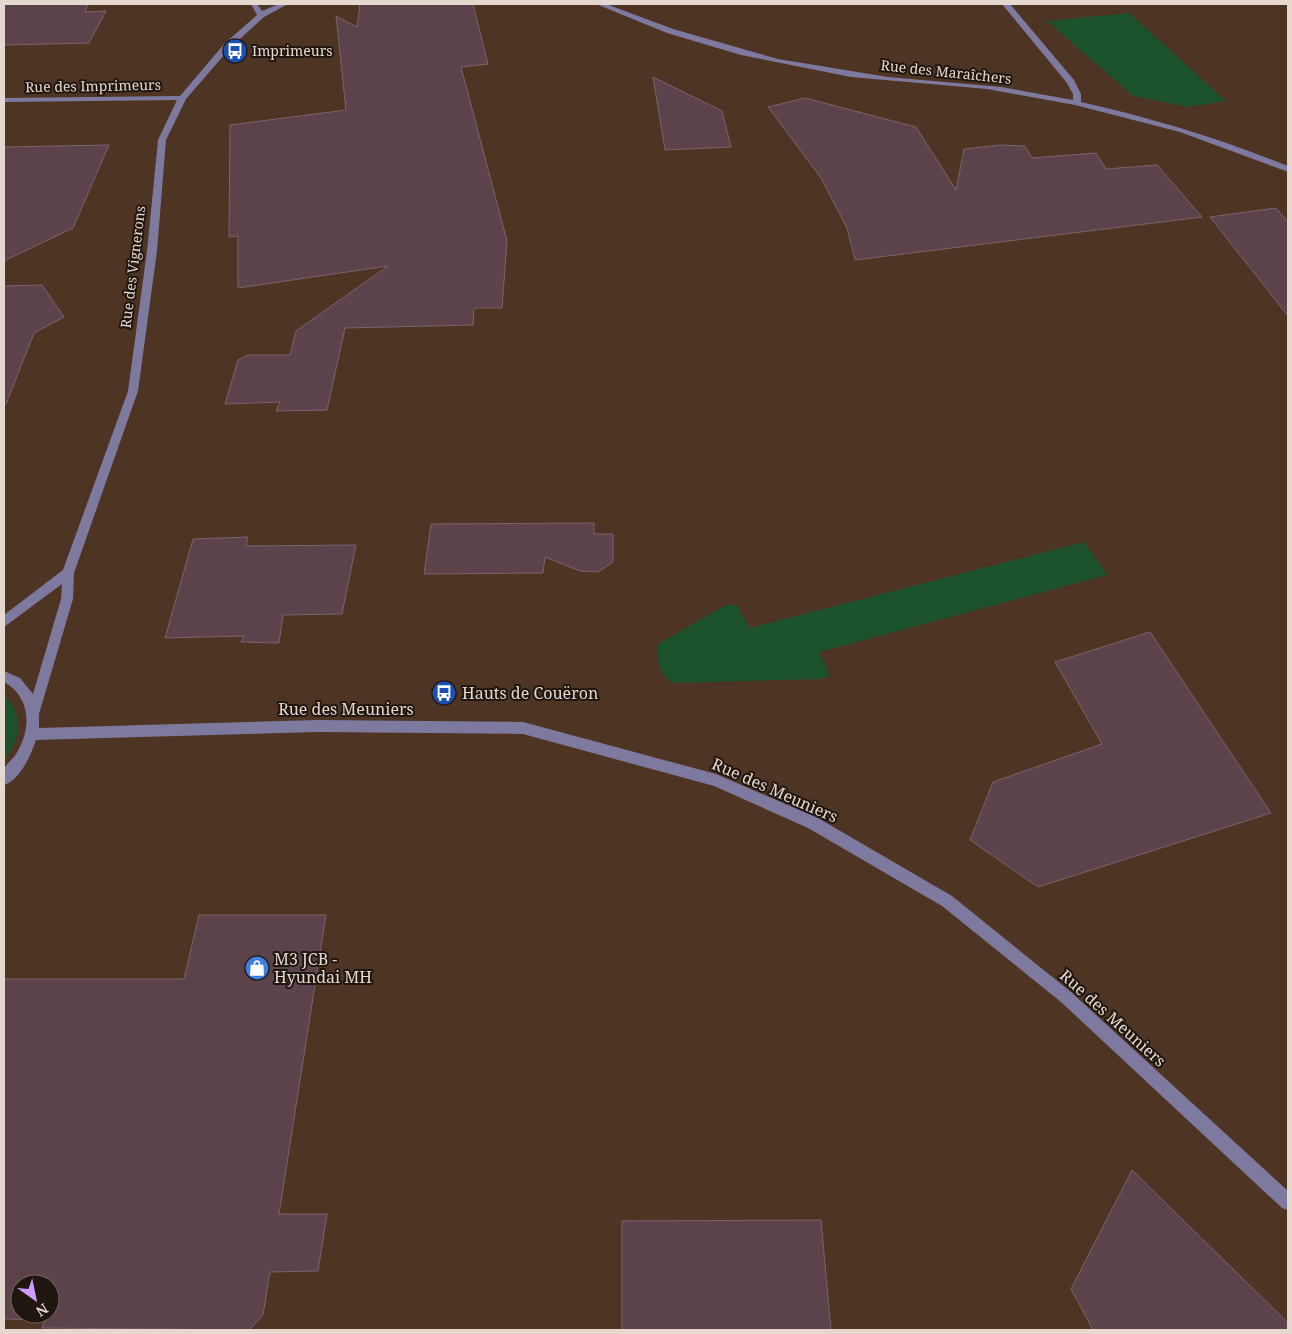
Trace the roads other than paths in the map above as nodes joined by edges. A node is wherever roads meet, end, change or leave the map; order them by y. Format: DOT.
graph roads {
  1 [pos="254,4"];
  2 [pos="284,4"];
  3 [pos="600,4"];
  4 [pos="1006,4"];
  5 [pos="261,15"];
  6 [pos="182,98"];
  7 [pos="4,100"];
  8 [pos="1077,103"];
  9 [pos="1288,169"];
  10 [pos="68,572"];
  11 [pos="4,622"];
  12 [pos="4,676"];
  13 [pos="34,712"];
  14 [pos="32,734"];
  15 [pos="4,780"];
  16 [pos="1288,1202"];
  1 -- 5 [label="street"];
  2 -- 5 [label="street, Rue des Vignerons"];
  3 -- 8 [label="street, Rue des Maraîchers"];
  4 -- 8 [label="street"];
  5 -- 6 [label="street, Rue des Vignerons"];
  6 -- 7 [label="street, Rue des Imprimeurs"];
  6 -- 10 [label="street, Rue des Vignerons"];
  8 -- 9 [label="street, Rue des Maraîchers"];
  10 -- 11 [label="street"];
  10 -- 13 [label="street, Rue des Vignerons"];
  12 -- 13 [label="street"];
  13 -- 14 [label="street, Rue des Vignerons"];
  14 -- 15 [label="street, Rue des Vignerons"];
  14 -- 16 [label="street, Rue des Meuniers"];
}
